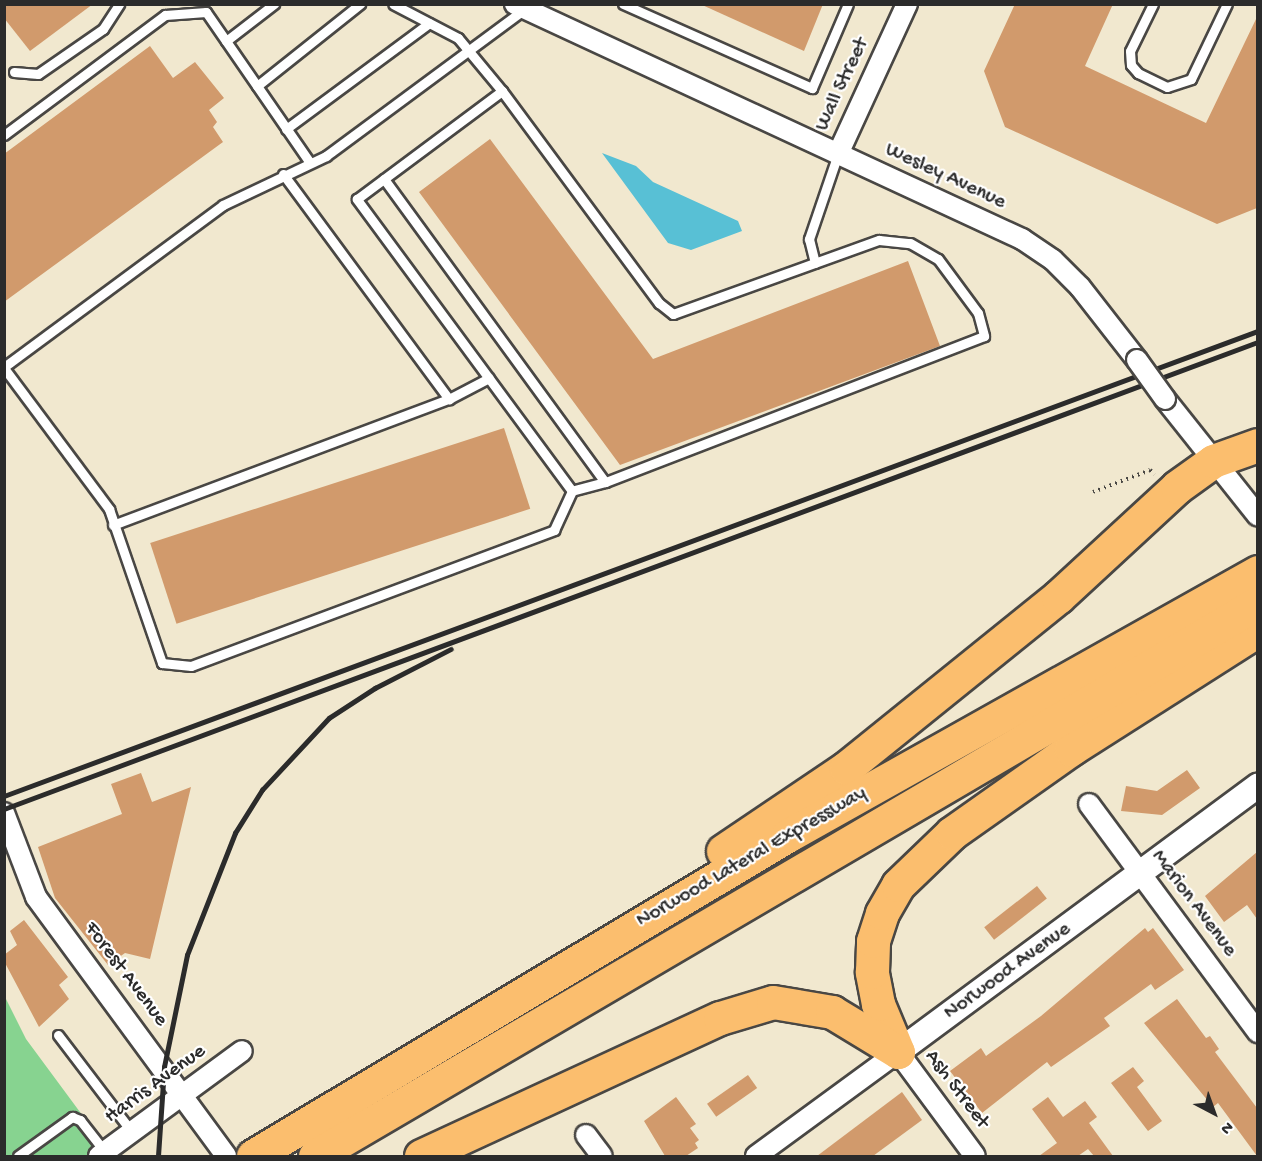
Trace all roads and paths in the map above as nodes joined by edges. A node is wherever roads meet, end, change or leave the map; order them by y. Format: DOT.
graph roads {
  1 [pos="119,4"];
  2 [pos="214,4"];
  3 [pos="274,4"];
  4 [pos="360,4"];
  5 [pos="393,4"];
  6 [pos="623,4"];
  7 [pos="848,4"];
  8 [pos="907,4"];
  9 [pos="1153,4"];
  10 [pos="1227,4"];
  11 [pos="520,7"];
  12 [pos="206,12"];
  13 [pos="429,23"];
  14 [pos="226,41"];
  15 [pos="469,51"];
  16 [pos="14,72"];
  17 [pos="256,86"];
  18 [pos="502,91"];
  19 [pos="286,129"];
  20 [pos="4,135"];
  21 [pos="837,154"];
  22 [pos="310,163"];
  23 [pos="284,174"];
  24 [pos="384,179"];
  25 [pos="815,263"];
  26 [pos="4,368"];
  27 [pos="489,378"];
  28 [pos="449,399"];
  29 [pos="1257,445"];
  30 [pos="1214,461"];
  31 [pos="1161,480"];
  32 [pos="605,482"];
  33 [pos="572,491"];
  34 [pos="1094,492"];
  35 [pos="1257,516"];
  36 [pos="113,525"];
  37 [pos="1257,572"];
  38 [pos="1257,603"];
  39 [pos="1257,630"];
  40 [pos="1257,786"];
  41 [pos="1089,804"];
  42 [pos="4,813"];
  43 [pos="1141,875"];
  44 [pos="518,996"];
  45 [pos="1257,1032"];
  46 [pos="58,1035"];
  47 [pos="242,1051"];
  48 [pos="898,1052"];
  49 [pos="184,1094"];
  50 [pos="132,1132"];
  51 [pos="586,1136"];
  52 [pos="102,1154"];
  53 [pos="18,1156"];
  54 [pos="226,1156"];
  55 [pos="253,1156"];
  56 [pos="315,1156"];
  57 [pos="421,1156"];
  58 [pos="599,1156"];
  59 [pos="756,1156"];
  60 [pos="975,1156"];
  1 -- 16 [label="lane"];
  2 -- 12 [label="lane"];
  3 -- 14 [label="lane"];
  4 -- 17 [label="lane"];
  5 -- 13 [label="lane"];
  6 -- 7 [label="lane"];
  8 -- 21 [label="street, Wall Street"];
  9 -- 10 [label="lane"];
  11 -- 15 [label="lane"];
  11 -- 21 [label="street, Wesley Avenue"];
  12 -- 14 [label="lane"];
  12 -- 20 [label="lane"];
  13 -- 15 [label="lane"];
  13 -- 19 [label="lane"];
  14 -- 17 [label="lane"];
  15 -- 18 [label="lane"];
  15 -- 22 [label="lane"];
  17 -- 19 [label="lane"];
  18 -- 24 [label="lane"];
  18 -- 25 [label="lane"];
  19 -- 22 [label="lane"];
  21 -- 25 [label="lane"];
  21 -- 30 [label="street, Wesley Avenue, bridge"];
  22 -- 23 [label="lane"];
  23 -- 26 [label="lane"];
  23 -- 28 [label="lane"];
  24 -- 27 [label="lane"];
  24 -- 32 [label="lane"];
  25 -- 32 [label="lane"];
  26 -- 36 [label="lane"];
  27 -- 28 [label="lane"];
  27 -- 33 [label="lane"];
  28 -- 36 [label="lane"];
  29 -- 30 [label="highway"];
  30 -- 35 [label="street, Wesley Avenue"];
  30 -- 44 [label="highway"];
  31 -- 34 [label="path"];
  32 -- 33 [label="lane"];
  33 -- 36 [label="lane"];
  37 -- 44 [label="highway, Norwood Lateral Expressway"];
  38 -- 56 [label="highway, Norwood Lateral Expressway"];
  39 -- 48 [label="highway"];
  40 -- 43 [label="street, Norwood Avenue"];
  41 -- 43 [label="street, Marion Avenue"];
  42 -- 49 [label="street, Forest Avenue"];
  43 -- 45 [label="street, Marion Avenue"];
  43 -- 48 [label="street, Norwood Avenue"];
  44 -- 55 [label="highway, Norwood Lateral Expressway"];
  46 -- 50 [label="lane"];
  47 -- 49 [label="street, Harris Avenue"];
  48 -- 57 [label="highway"];
  48 -- 59 [label="street, Norwood Avenue"];
  48 -- 60 [label="street, Ash Street"];
  49 -- 50 [label="street, Harris Avenue"];
  49 -- 54 [label="street, Forest Avenue"];
  50 -- 52 [label="street, Harris Avenue"];
  51 -- 58 [label="street"];
  52 -- 53 [label="lane"];
}
